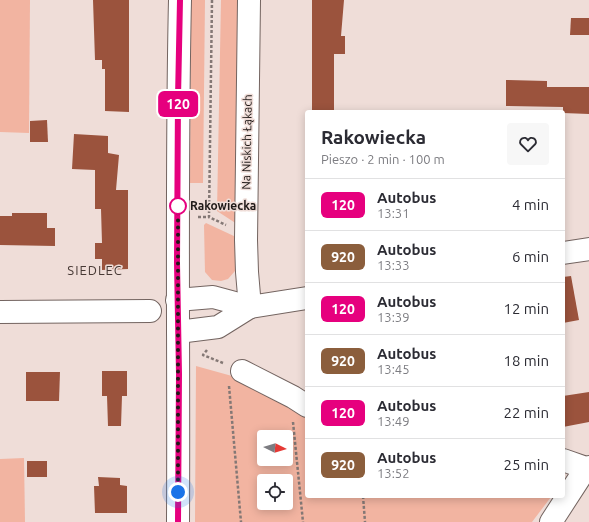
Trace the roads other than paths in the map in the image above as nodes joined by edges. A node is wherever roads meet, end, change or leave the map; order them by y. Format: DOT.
graph roads {
  1 [pos="180,0"];
  2 [pos="249,0"];
  3 [pos="589,249"];
  4 [pos="565,253"];
  5 [pos="305,298"];
  6 [pos="177,300"];
  7 [pos="250,308"];
  8 [pos="150,311"];
  9 [pos="0,312"];
  10 [pos="178,332"];
  11 [pos="235,377"];
  12 [pos="300,401"];
  13 [pos="565,461"];
  14 [pos="588,468"];
  15 [pos="178,522"];
  16 [pos="551,522"];
  1 -- 6 [label="street"];
  2 -- 7 [label="street, Na Niskich Łąkach"];
  3 -- 4 [label="street"];
  5 -- 7 [label="street"];
  6 -- 7 [label="street"];
  6 -- 10 [label="street"];
  7 -- 10 [label="street"];
  8 -- 9 [label="street"];
  10 -- 15 [label="street"];
  11 -- 12 [label="street"];
  13 -- 14 [label="street"];
  14 -- 16 [label="street"];
}
